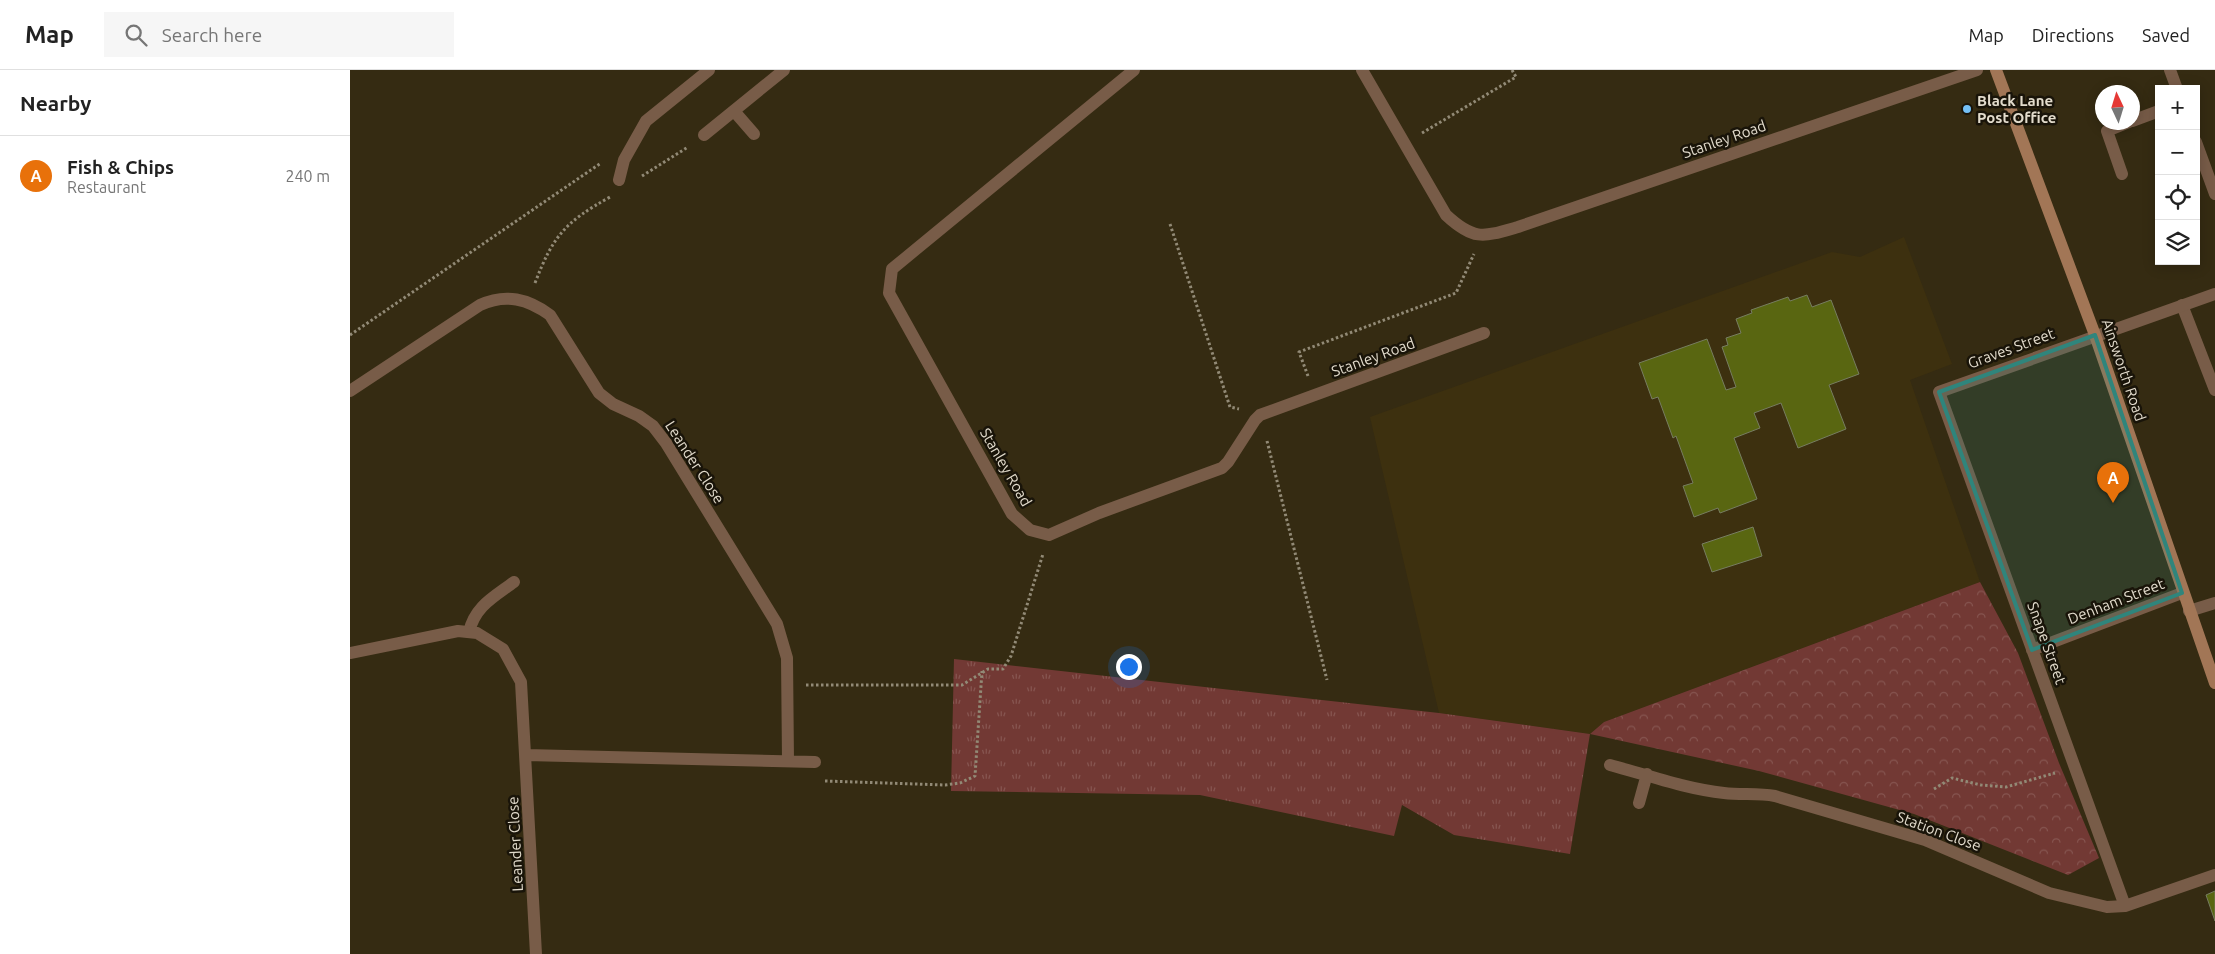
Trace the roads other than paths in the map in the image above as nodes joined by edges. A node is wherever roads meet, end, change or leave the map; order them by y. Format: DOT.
graph roads {
  1 [pos="709,70"];
  2 [pos="784,70"];
  3 [pos="1134,70"];
  4 [pos="1362,70"];
  5 [pos="1977,70"];
  6 [pos="1996,70"];
  7 [pos="2170,70"];
  8 [pos="2176,85"];
  9 [pos="734,112"];
  10 [pos="2155,112"];
  11 [pos="2140,118"];
  12 [pos="2108,130"];
  13 [pos="754,134"];
  14 [pos="704,135"];
  15 [pos="2200,153"];
  16 [pos="2122,174"];
  17 [pos="620,180"];
  18 [pos="2215,194"];
  19 [pos="2215,294"];
  20 [pos="2182,305"];
  21 [pos="1484,333"];
  22 [pos="2095,335"];
  23 [pos="2215,390"];
  24 [pos="350,391"];
  25 [pos="1939,392"];
  26 [pos="514,582"];
  27 [pos="2182,592"];
  28 [pos="2215,603"];
  29 [pos="2189,611"];
  30 [pos="469,632"];
  31 [pos="2032,650"];
  32 [pos="350,653"];
  33 [pos="2215,683"];
  34 [pos="526,755"];
  35 [pos="788,761"];
  36 [pos="816,762"];
  37 [pos="1610,765"];
  38 [pos="1647,774"];
  39 [pos="1639,803"];
  40 [pos="2215,875"];
  41 [pos="2125,906"];
  42 [pos="536,954"];
  1 -- 17 [label="street"];
  2 -- 9 [label="street"];
  3 -- 21 [label="street, Stanley Road"];
  4 -- 5 [label="street, Stanley Road"];
  6 -- 22 [label="main road, Ainsworth Road"];
  7 -- 8 [label="street"];
  9 -- 13 [label="street"];
  9 -- 14 [label="street"];
  10 -- 11 [label="street"];
  12 -- 16 [label="street"];
  15 -- 18 [label="street"];
  19 -- 20 [label="street, Graves Street"];
  20 -- 22 [label="street, Graves Street"];
  20 -- 23 [label="street"];
  22 -- 25 [label="street, Graves Street"];
  22 -- 27 [label="main road, Ainsworth Road"];
  24 -- 35 [label="street, Leander Close"];
  25 -- 31 [label="street, Snape Street"];
  26 -- 30 [label="street"];
  27 -- 29 [label="main road, Ainsworth Road"];
  27 -- 31 [label="street, Denham Street"];
  28 -- 29 [label="street"];
  29 -- 33 [label="main road, Ainsworth Road"];
  30 -- 32 [label="street"];
  30 -- 34 [label="street, Leander Close"];
  31 -- 41 [label="street, Snape Street"];
  34 -- 35 [label="street"];
  34 -- 42 [label="street, Leander Close"];
  35 -- 36 [label="street"];
  37 -- 38 [label="street, Station Close"];
  38 -- 39 [label="street"];
  38 -- 41 [label="street, Station Close"];
  40 -- 41 [label="street, Station Close"];
}
